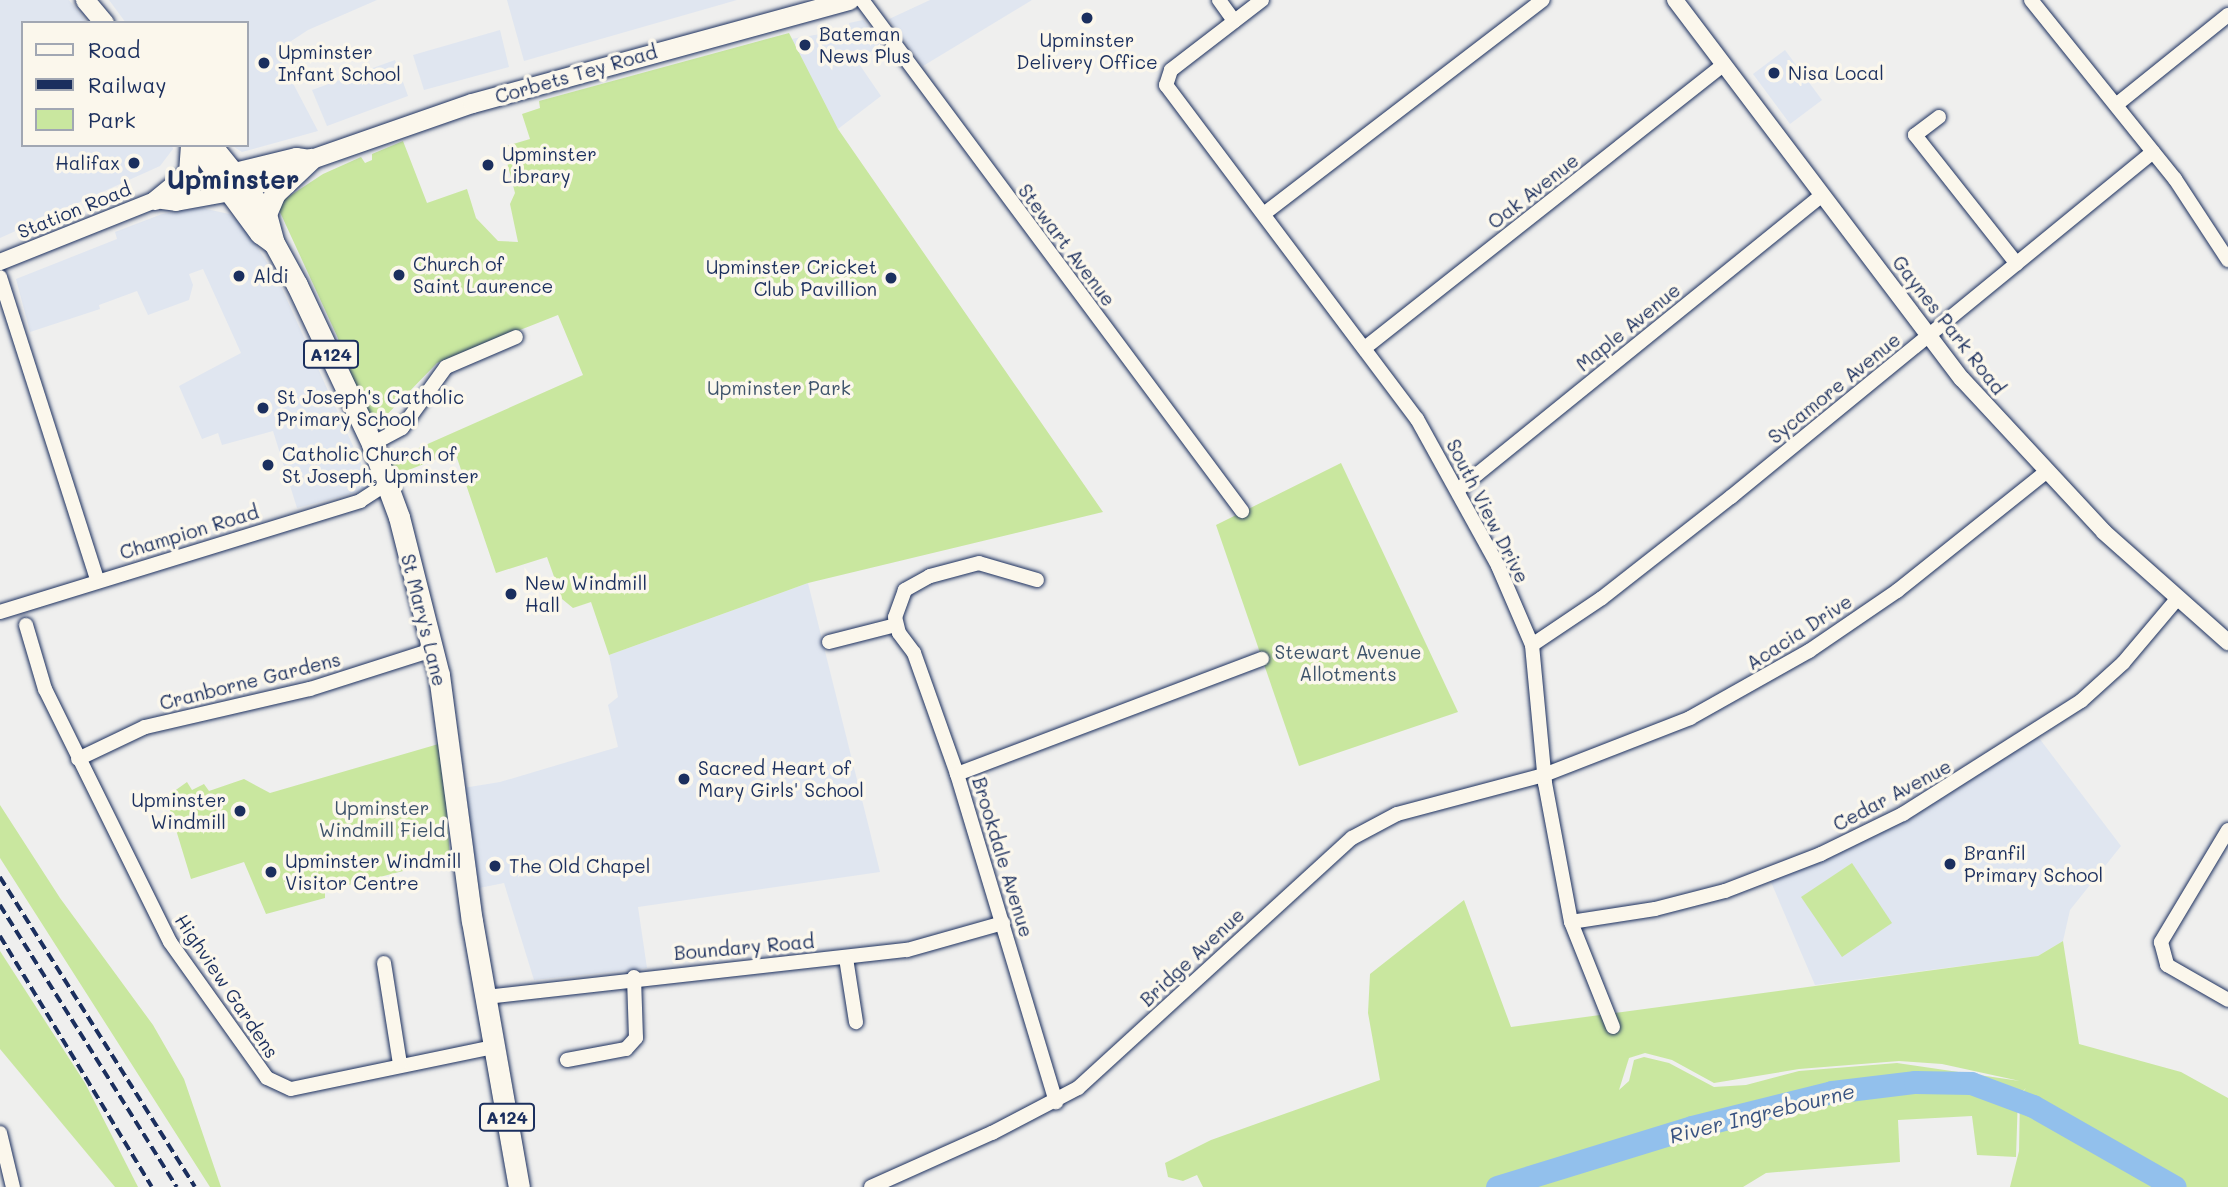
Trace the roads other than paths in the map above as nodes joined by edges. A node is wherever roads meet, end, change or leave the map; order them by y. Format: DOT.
graph roads {
  1 [pos="85,0"];
  2 [pos="849,0"];
  3 [pos="862,0"];
  4 [pos="1219,0"];
  5 [pos="1262,0"];
  6 [pos="1543,0"];
  7 [pos="1675,0"];
  8 [pos="2031,0"];
  9 [pos="2228,15"];
  10 [pos="102,21"];
  11 [pos="1234,21"];
  12 [pos="1724,64"];
  13 [pos="2116,105"];
  14 [pos="1939,117"];
  15 [pos="190,147"];
  16 [pos="198,147"];
  17 [pos="213,147"];
  18 [pos="2153,152"];
  19 [pos="309,159"];
  20 [pos="233,182"];
  21 [pos="1822,195"];
  22 [pos="160,199"];
  23 [pos="1265,213"];
  24 [pos="266,214"];
  25 [pos="274,243"];
  26 [pos="2228,260"];
  27 [pos="0,262"];
  28 [pos="2017,264"];
  29 [pos="0,277"];
  30 [pos="1929,336"];
  31 [pos="516,337"];
  32 [pos="1366,347"];
  33 [pos="372,444"];
  34 [pos="2046,472"];
  35 [pos="386,484"];
  36 [pos="1459,489"];
  37 [pos="1242,511"];
  38 [pos="97,580"];
  39 [pos="1037,580"];
  40 [pos="2177,599"];
  41 [pos="0,612"];
  42 [pos="26,625"];
  43 [pos="896,625"];
  44 [pos="829,642"];
  45 [pos="2228,642"];
  46 [pos="1532,645"];
  47 [pos="435,649"];
  48 [pos="1262,659"];
  49 [pos="78,758"];
  50 [pos="957,774"];
  51 [pos="1544,775"];
  52 [pos="2228,830"];
  53 [pos="1571,922"];
  54 [pos="1003,923"];
  55 [pos="846,958"];
  56 [pos="384,962"];
  57 [pos="634,977"];
  58 [pos="486,997"];
  59 [pos="2228,1000"];
  60 [pos="856,1022"];
  61 [pos="1612,1027"];
  62 [pos="493,1047"];
  63 [pos="567,1060"];
  64 [pos="400,1064"];
  65 [pos="1056,1102"];
  66 [pos="0,1133"];
  67 [pos="13,1187"];
  68 [pos="519,1187"];
  69 [pos="871,1187"];
  1 -- 10 [label="main road"];
  2 -- 19 [label="main road, Corbets Tey Road"];
  3 -- 37 [label="street, Stewart Avenue"];
  4 -- 11 [label="street"];
  5 -- 11 [label="street"];
  6 -- 23 [label="street"];
  7 -- 12 [label="street, Gaynes Park Road"];
  8 -- 13 [label="street"];
  9 -- 13 [label="street"];
  11 -- 23 [label="street, South View Drive"];
  12 -- 21 [label="street, Gaynes Park Road"];
  12 -- 32 [label="street, Oak Avenue"];
  13 -- 18 [label="street"];
  14 -- 28 [label="street"];
  15 -- 22 [label="main road"];
  16 -- 20 [label="main road, St Mary's Lane"];
  17 -- 20 [label="main road, St Mary's Lane"];
  18 -- 26 [label="street"];
  18 -- 28 [label="street, Sycamore Avenue"];
  19 -- 20 [label="main road, Corbets Tey Road"];
  19 -- 24 [label="main road"];
  20 -- 22 [label="street, Station Road"];
  20 -- 24 [label="main road, St Mary's Lane"];
  20 -- 25 [label="main road, St Mary's Lane / A124"];
  21 -- 30 [label="street, Gaynes Park Road"];
  21 -- 36 [label="street, Maple Avenue"];
  22 -- 27 [label="street, Station Road"];
  23 -- 32 [label="street, South View Drive"];
  24 -- 25 [label="main road"];
  25 -- 33 [label="main road, St Mary's Lane / A124"];
  28 -- 30 [label="street, Sycamore Avenue"];
  29 -- 38 [label="street"];
  30 -- 34 [label="street, Gaynes Park Road"];
  30 -- 46 [label="street, Sycamore Avenue"];
  31 -- 33 [label="street"];
  32 -- 36 [label="street, South View Drive"];
  33 -- 35 [label="main road, St Mary's Lane / A124"];
  34 -- 40 [label="street, Gaynes Park Road"];
  34 -- 51 [label="street, Acacia Drive"];
  35 -- 38 [label="street, Champion Road"];
  35 -- 47 [label="main road, St Mary's Lane / A124"];
  36 -- 46 [label="street, South View Drive"];
  38 -- 41 [label="street, Champion Road"];
  39 -- 43 [label="street"];
  40 -- 45 [label="street, Gaynes Park Road"];
  40 -- 53 [label="street, Cedar Avenue"];
  42 -- 49 [label="street, Highview Gardens"];
  43 -- 44 [label="street"];
  43 -- 50 [label="street"];
  46 -- 51 [label="street, South View Drive"];
  47 -- 49 [label="street, Cranborne Gardens"];
  47 -- 58 [label="main road, St Mary's Lane / A124"];
  48 -- 50 [label="street, Brookdale Avenue"];
  49 -- 64 [label="street, Highview Gardens"];
  50 -- 54 [label="street, Brookdale Avenue"];
  51 -- 53 [label="street, South View Drive"];
  51 -- 65 [label="street, Bridge Avenue"];
  52 -- 59 [label="street"];
  53 -- 61 [label="street, South View Drive"];
  54 -- 55 [label="street, Boundary Road"];
  54 -- 65 [label="street, Brookdale Avenue"];
  55 -- 57 [label="street, Boundary Road"];
  55 -- 60 [label="street"];
  56 -- 64 [label="street"];
  57 -- 58 [label="street, Boundary Road"];
  57 -- 63 [label="street"];
  58 -- 62 [label="main road, St Mary's Lane / A124"];
  62 -- 64 [label="street, Highview Gardens"];
  62 -- 68 [label="main road, St Mary's Lane / A124"];
  65 -- 69 [label="street, Bridge Avenue"];
  66 -- 67 [label="street"];
}
